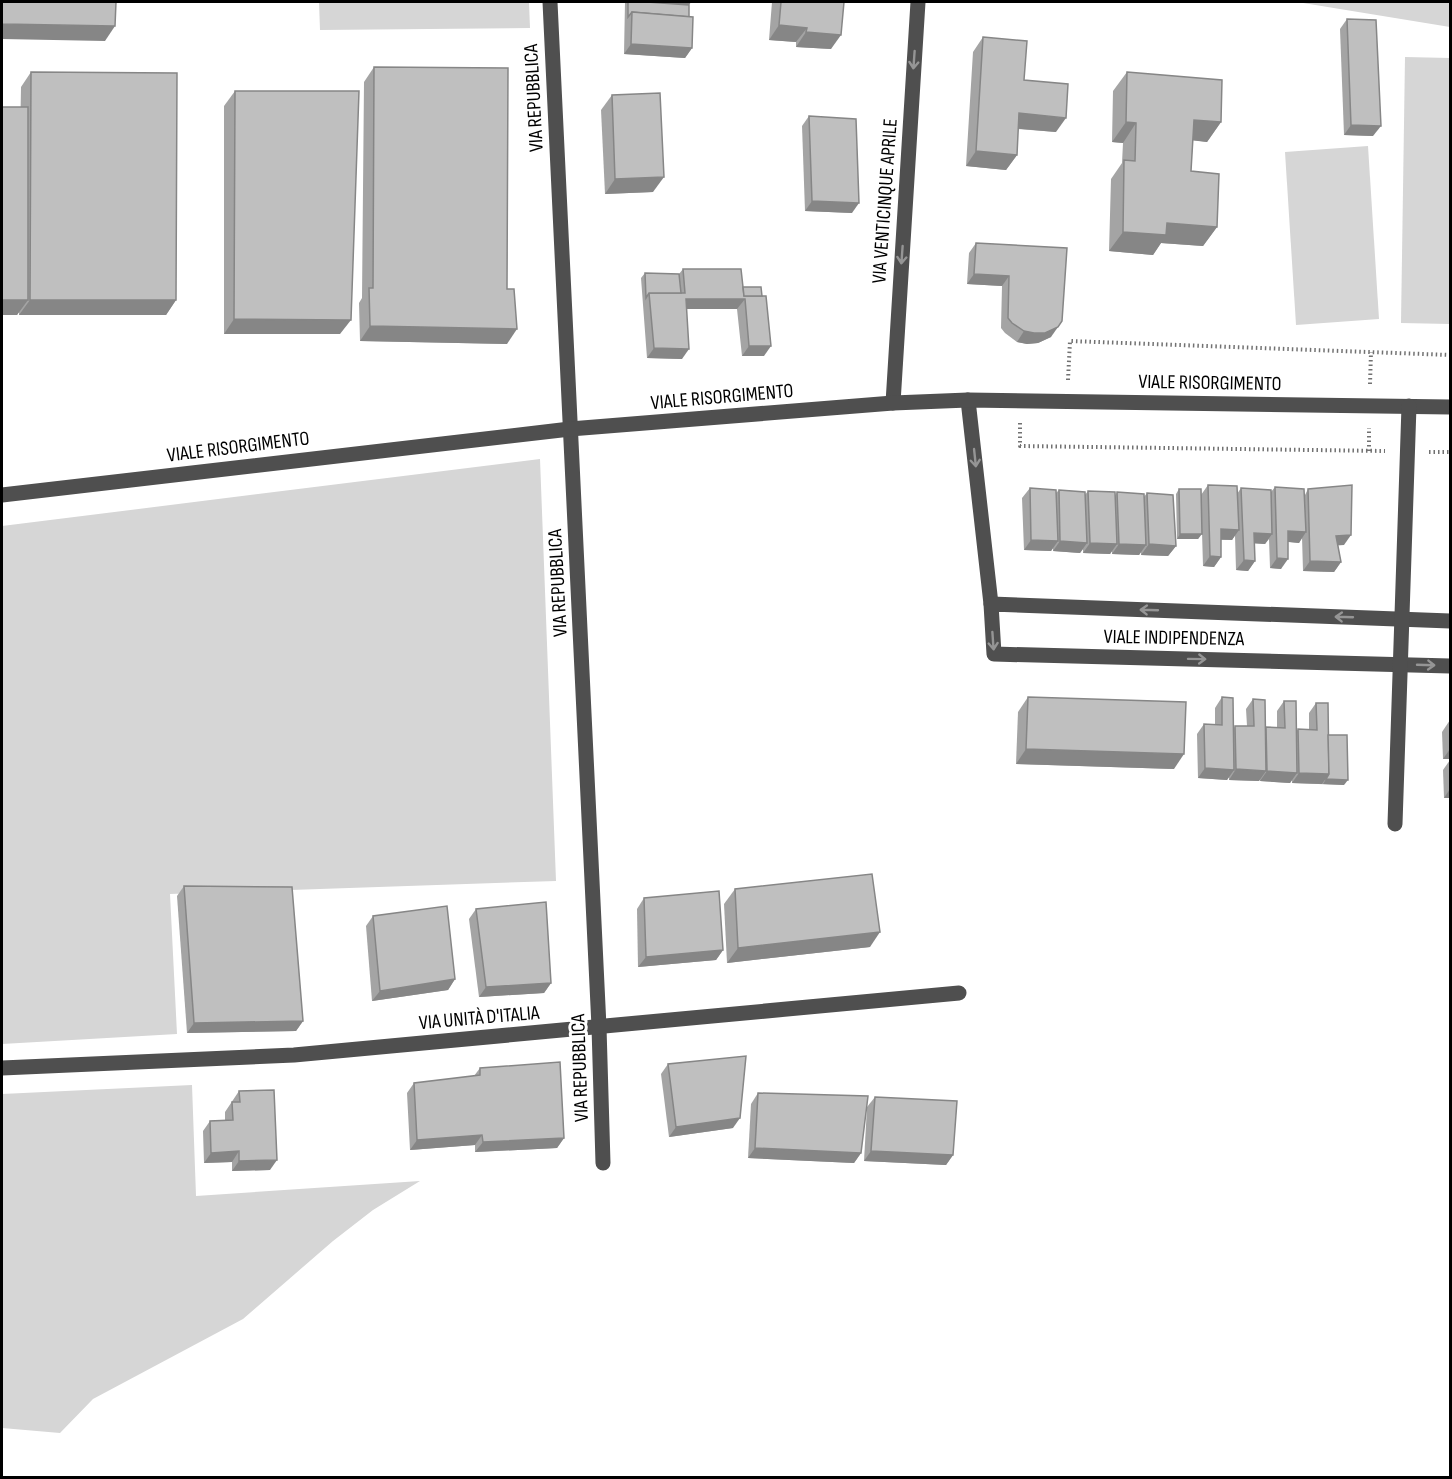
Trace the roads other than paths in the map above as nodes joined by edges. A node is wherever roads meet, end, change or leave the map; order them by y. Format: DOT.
graph roads {
  1 [pos="550,2"];
  2 [pos="918,2"];
  3 [pos="968,400"];
  4 [pos="893,403"];
  5 [pos="1408,406"];
  6 [pos="1450,407"];
  7 [pos="570,429"];
  8 [pos="2,495"];
  9 [pos="991,604"];
  10 [pos="1403,620"];
  11 [pos="1450,621"];
  12 [pos="1401,664"];
  13 [pos="1450,666"];
  14 [pos="1395,824"];
  15 [pos="960,993"];
  16 [pos="599,1028"];
  17 [pos="2,1068"];
  18 [pos="603,1163"];
  1 -- 7 [label="street, VIA REPUBBLICA"];
  2 -- 4 [label="street, VIA VENTICINQUE APRILE, one-way"];
  3 -- 4 [label="street, VIALE RISORGIMENTO"];
  3 -- 5 [label="street, VIALE RISORGIMENTO"];
  3 -- 9 [label="street, VIALE INDIPENDENZA, one-way"];
  4 -- 7 [label="street, VIALE RISORGIMENTO"];
  5 -- 6 [label="street, VIALE RISORGIMENTO"];
  5 -- 10 [label="street"];
  7 -- 8 [label="street, VIALE RISORGIMENTO"];
  7 -- 16 [label="street, VIA REPUBBLICA"];
  10 -- 9 [label="street, VIALE INDIPENDENZA, one-way"];
  9 -- 12 [label="street, VIALE INDIPENDENZA, one-way"];
  10 -- 11 [label="street, VIALE INDIPENDENZA"];
  10 -- 12 [label="street"];
  12 -- 13 [label="street, VIALE INDIPENDENZA, one-way"];
  12 -- 14 [label="street"];
  15 -- 16 [label="street, VIA UNITÀ D'ITALIA"];
  16 -- 17 [label="street, VIA UNITÀ D'ITALIA"];
  16 -- 18 [label="street, VIA REPUBBLICA"];
}
